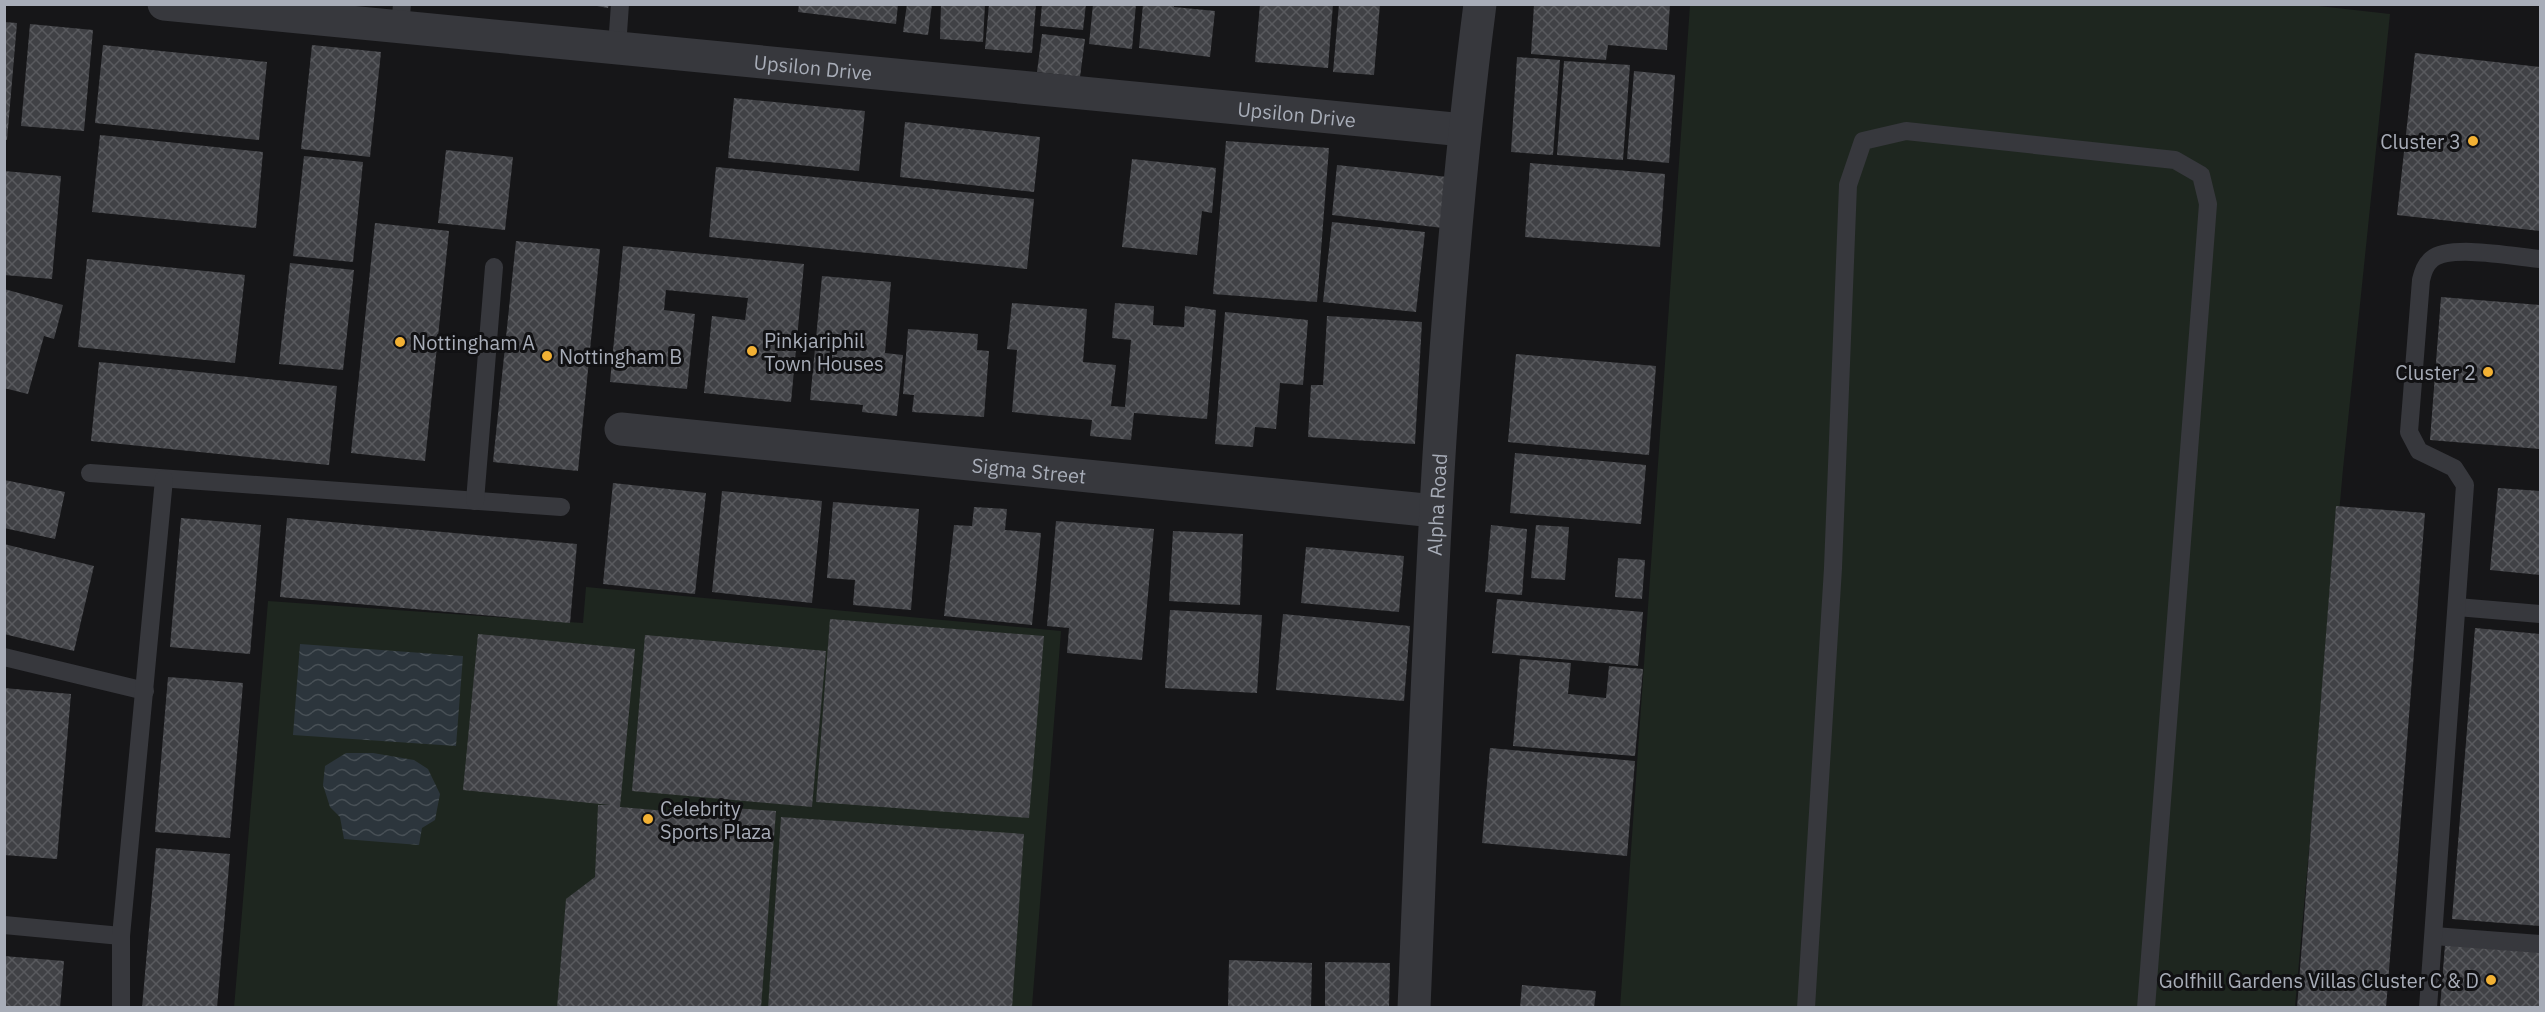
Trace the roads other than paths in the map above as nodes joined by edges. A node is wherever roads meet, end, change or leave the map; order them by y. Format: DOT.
graph roads {
  1 [pos="164,4"];
  2 [pos="620,4"];
  3 [pos="1480,4"];
  4 [pos="401,16"];
  5 [pos="616,47"];
  6 [pos="1464,130"];
  7 [pos="2541,259"];
  8 [pos="494,267"];
  9 [pos="621,429"];
  10 [pos="90,473"];
  11 [pos="164,479"];
  12 [pos="475,501"];
  13 [pos="561,507"];
  14 [pos="1435,511"];
  15 [pos="2457,606"];
  16 [pos="2541,615"];
  17 [pos="4,657"];
  18 [pos="145,691"];
  19 [pos="4,925"];
  20 [pos="121,936"];
  21 [pos="2434,936"];
  22 [pos="2541,944"];
  23 [pos="121,1008"];
  24 [pos="1414,1008"];
  25 [pos="1806,1008"];
  26 [pos="2146,1008"];
  27 [pos="2428,1008"];
  1 -- 4 [label="street, Upsilon Drive"];
  2 -- 5 [label="lane"];
  3 -- 6 [label="street, Alpha Road"];
  4 -- 5 [label="street, Upsilon Drive"];
  5 -- 6 [label="street, Upsilon Drive"];
  6 -- 14 [label="street, Alpha Road"];
  7 -- 15 [label="lane"];
  8 -- 12 [label="lane"];
  9 -- 14 [label="street, Sigma Street"];
  10 -- 11 [label="lane"];
  11 -- 12 [label="lane"];
  11 -- 18 [label="lane"];
  12 -- 13 [label="lane"];
  14 -- 24 [label="street, Alpha Road"];
  15 -- 16 [label="lane"];
  15 -- 21 [label="lane"];
  17 -- 18 [label="lane"];
  18 -- 20 [label="lane"];
  19 -- 20 [label="lane"];
  20 -- 23 [label="lane"];
  21 -- 22 [label="lane"];
  21 -- 27 [label="lane"];
  25 -- 26 [label="lane"];
}
